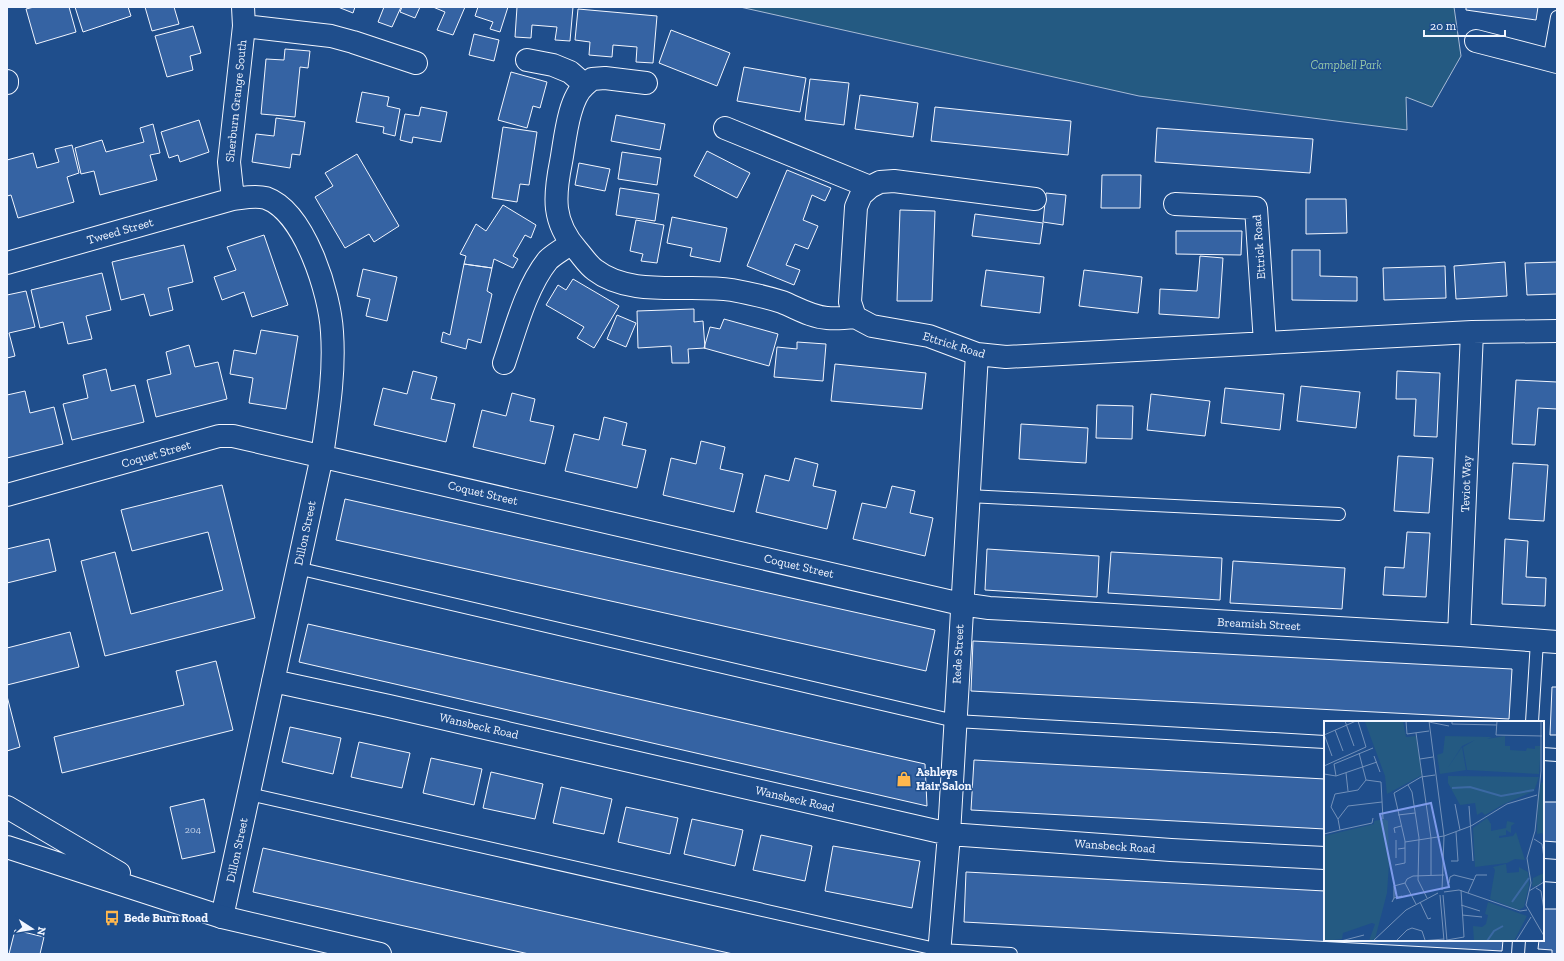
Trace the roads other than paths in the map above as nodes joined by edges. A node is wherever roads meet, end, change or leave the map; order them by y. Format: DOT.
graph roads {
  1 [pos="244,17"];
  2 [pos="1557,17"];
  3 [pos="1476,41"];
  4 [pos="527,60"];
  5 [pos="1553,61"];
  6 [pos="416,63"];
  7 [pos="646,83"];
  8 [pos="585,85"];
  9 [pos="725,128"];
  10 [pos="870,187"];
  11 [pos="1035,199"];
  12 [pos="233,200"];
  13 [pos="1175,204"];
  14 [pos="571,243"];
  15 [pos="7,263"];
  16 [pos="855,317"];
  17 [pos="1557,331"];
  18 [pos="1472,332"];
  19 [pos="1265,343"];
  20 [pos="977,354"];
  21 [pos="504,363"];
  22 [pos="322,456"];
  23 [pos="7,495"];
  24 [pos="968,496"];
  25 [pos="1340,514"];
  26 [pos="297,568"];
  27 [pos="961,604"];
  28 [pos="1459,635"];
  29 [pos="1547,641"];
  30 [pos="274,681"];
  31 [pos="955,721"];
  32 [pos="1532,721"];
  33 [pos="1324,742"];
  34 [pos="1544,754"];
  35 [pos="1557,755"];
  36 [pos="249,794"];
  37 [pos="7,807"];
  38 [pos="949,834"];
  39 [pos="7,847"];
  40 [pos="1324,858"];
  41 [pos="1544,870"];
  42 [pos="1557,871"];
  43 [pos="158,896"];
  44 [pos="222,917"];
  45 [pos="1519,941"];
  46 [pos="940,952"];
  47 [pos="380,954"];
  48 [pos="1011,954"];
  49 [pos="1518,954"];
  1 -- 6 [label="street, Sherburn Grange South"];
  1 -- 12 [label="street, Sherburn Grange South"];
  2 -- 5 [label="lane"];
  3 -- 5 [label="street"];
  4 -- 8 [label="street"];
  7 -- 8 [label="street"];
  8 -- 14 [label="street"];
  9 -- 10 [label="street"];
  10 -- 11 [label="street"];
  10 -- 16 [label="street"];
  12 -- 15 [label="street, Tweed Street"];
  12 -- 22 [label="street, Dillon Street"];
  13 -- 19 [label="street, Ettrick Road"];
  14 -- 16 [label="street"];
  14 -- 21 [label="street"];
  16 -- 20 [label="street, Ettrick Road"];
  17 -- 18 [label="street, Ettrick Road"];
  18 -- 19 [label="street, Ettrick Road"];
  18 -- 28 [label="street, Teviot Way"];
  19 -- 20 [label="street, Ettrick Road"];
  20 -- 24 [label="street, Rede Street"];
  22 -- 23 [label="street, Coquet Street"];
  22 -- 26 [label="street, Dillon Street"];
  22 -- 27 [label="street, Coquet Street"];
  24 -- 25 [label="lane"];
  24 -- 27 [label="street, Rede Street"];
  26 -- 30 [label="street, Dillon Street"];
  26 -- 31 [label="lane"];
  27 -- 28 [label="street, Breamish Street"];
  27 -- 31 [label="street, Rede Street"];
  28 -- 29 [label="street, Breamish Street"];
  29 -- 32 [label="lane"];
  30 -- 36 [label="street, Dillon Street"];
  30 -- 38 [label="street, Wansbeck Road"];
  31 -- 33 [label="lane"];
  31 -- 38 [label="street, Rede Street"];
  34 -- 35 [label="lane"];
  36 -- 44 [label="street, Dillon Street"];
  36 -- 46 [label="lane"];
  37 -- 43 [label="street"];
  38 -- 40 [label="street, Wansbeck Road"];
  38 -- 46 [label="street, Rede Street"];
  39 -- 43 [label="street"];
  41 -- 42 [label="street"];
  43 -- 44 [label="street"];
  44 -- 47 [label="street"];
  45 -- 49 [label="lane"];
  46 -- 48 [label="lane"];
}
